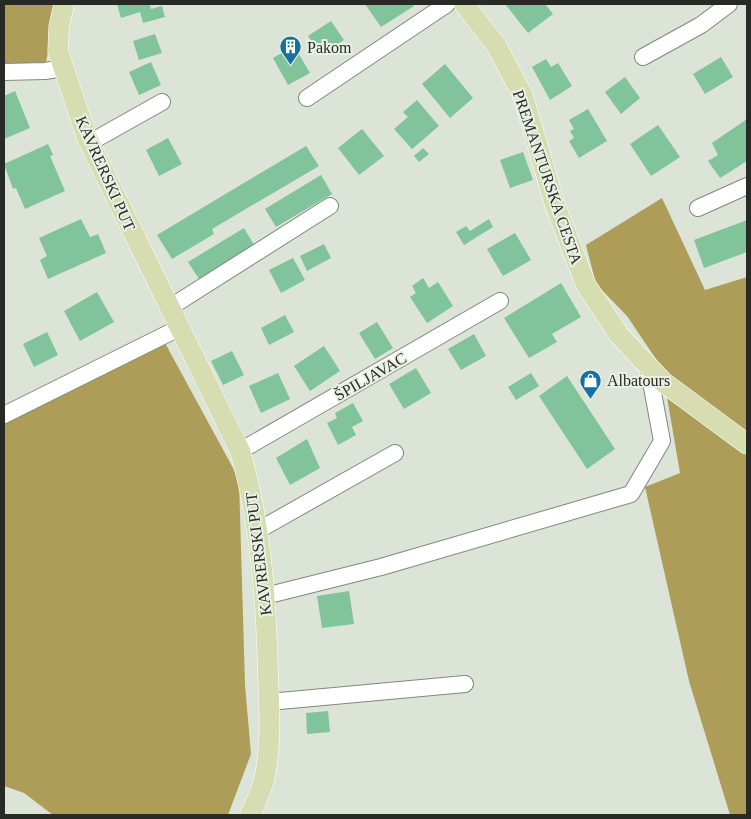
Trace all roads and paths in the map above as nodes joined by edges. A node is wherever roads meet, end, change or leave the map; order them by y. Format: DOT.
graph roads {
  1 [pos="64,4"];
  2 [pos="447,4"];
  3 [pos="464,4"];
  4 [pos="729,4"];
  5 [pos="643,56"];
  6 [pos="63,68"];
  7 [pos="4,72"];
  8 [pos="307,98"];
  9 [pos="162,102"];
  10 [pos="89,143"];
  11 [pos="747,186"];
  12 [pos="330,206"];
  13 [pos="698,208"];
  14 [pos="500,301"];
  15 [pos="169,308"];
  16 [pos="179,328"];
  17 [pos="648,366"];
  18 [pos="4,416"];
  19 [pos="747,444"];
  20 [pos="240,451"];
  21 [pos="395,453"];
  22 [pos="257,531"];
  23 [pos="265,596"];
  24 [pos="465,684"];
  25 [pos="269,702"];
  26 [pos="250,815"];
  1 -- 6 [label="main road, KAVRERSKI PUT"];
  2 -- 8 [label="street"];
  3 -- 17 [label="main road, PREMANTURSKA CESTA"];
  4 -- 5 [label="street"];
  6 -- 7 [label="street"];
  6 -- 10 [label="main road, KAVRERSKI PUT"];
  9 -- 10 [label="street"];
  10 -- 15 [label="main road, KAVRERSKI PUT"];
  11 -- 13 [label="street"];
  12 -- 15 [label="street"];
  14 -- 20 [label="street, ŠPILJAVAC"];
  15 -- 16 [label="main road, KAVRERSKI PUT"];
  16 -- 18 [label="street"];
  16 -- 20 [label="main road, KAVRERSKI PUT"];
  17 -- 19 [label="main road, PREMANTURSKA CESTA"];
  17 -- 23 [label="street"];
  20 -- 22 [label="main road, KAVRERSKI PUT"];
  21 -- 22 [label="street"];
  22 -- 23 [label="main road, KAVRERSKI PUT"];
  23 -- 25 [label="main road, KAVRERSKI PUT"];
  24 -- 25 [label="street"];
  25 -- 26 [label="main road, KAVRERSKI PUT"];
}
